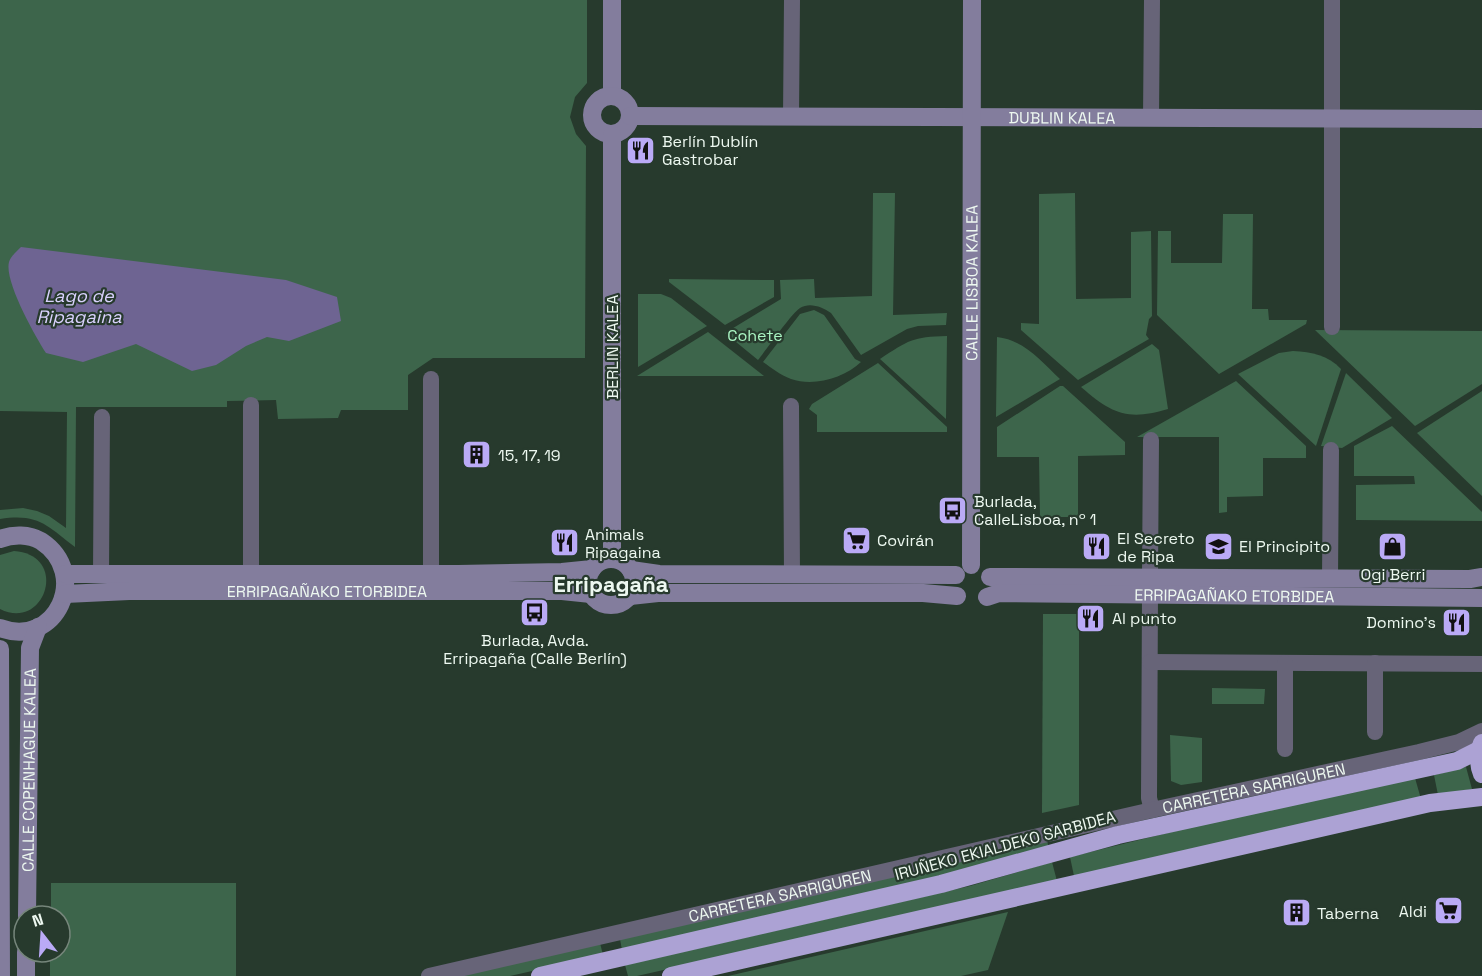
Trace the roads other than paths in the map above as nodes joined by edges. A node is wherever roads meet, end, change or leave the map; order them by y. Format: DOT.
graph roads {
  1 [pos="612,0"];
  2 [pos="792,0"];
  3 [pos="972,0"];
  4 [pos="1152,0"];
  5 [pos="1332,0"];
  6 [pos="612,96"];
  7 [pos="630,116"];
  8 [pos="791,117"];
  9 [pos="972,117"];
  10 [pos="1152,118"];
  11 [pos="1332,119"];
  12 [pos="1482,119"];
  13 [pos="612,135"];
  14 [pos="1332,327"];
  15 [pos="431,379"];
  16 [pos="251,405"];
  17 [pos="791,406"];
  18 [pos="102,417"];
  19 [pos="1151,440"];
  20 [pos="1331,450"];
  21 [pos="0,539"];
  22 [pos="612,559"];
  23 [pos="592,569"];
  24 [pos="631,570"];
  25 [pos="963,570"];
  26 [pos="251,572"];
  27 [pos="431,573"];
  28 [pos="65,574"];
  29 [pos="101,574"];
  30 [pos="792,576"];
  31 [pos="990,577"];
  32 [pos="1482,577"];
  33 [pos="1330,579"];
  34 [pos="1150,586"];
  35 [pos="65,594"];
  36 [pos="591,594"];
  37 [pos="630,596"];
  38 [pos="957,596"];
  39 [pos="987,597"];
  40 [pos="1482,598"];
  41 [pos="38,627"];
  42 [pos="0,628"];
  43 [pos="0,649"];
  44 [pos="1150,662"];
  45 [pos="1285,663"];
  46 [pos="1375,663"];
  47 [pos="1482,664"];
  48 [pos="1482,731"];
  49 [pos="1375,732"];
  50 [pos="1480,747"];
  51 [pos="1285,749"];
  52 [pos="1482,774"];
  53 [pos="1482,797"];
  54 [pos="1152,810"];
  55 [pos="0,853"];
  56 [pos="27,904"];
  57 [pos="1,976"];
  58 [pos="429,976"];
  59 [pos="540,976"];
  60 [pos="671,976"];
  1 -- 6 [label="street"];
  2 -- 8 [label="street"];
  3 -- 9 [label="street, CALLE LISBOA KALEA"];
  4 -- 10 [label="street"];
  5 -- 11 [label="street"];
  6 -- 7 [label="street"];
  6 -- 13 [label="street"];
  7 -- 8 [label="street, DUBLIN KALEA"];
  7 -- 13 [label="street"];
  8 -- 9 [label="street, DUBLIN KALEA"];
  9 -- 10 [label="street, DUBLIN KALEA"];
  9 -- 25 [label="street, CALLE LISBOA KALEA"];
  10 -- 11 [label="street, DUBLIN KALEA"];
  11 -- 12 [label="street, DUBLIN KALEA"];
  11 -- 14 [label="street"];
  13 -- 22 [label="street, BERLIN KALEA"];
  15 -- 27 [label="street, ERRIPAGAÑAKO ETORBIDEA"];
  16 -- 26 [label="street, ERRIPAGAÑAKO ETORBIDEA"];
  17 -- 30 [label="street"];
  18 -- 29 [label="street"];
  19 -- 34 [label="street, ERRIPAGAÑAKO ETORBIDEA"];
  20 -- 33 [label="street, ERRIPAGAÑAKO ETORBIDEA"];
  21 -- 28 [label="street"];
  22 -- 23 [label="street"];
  22 -- 24 [label="street"];
  23 -- 27 [label="street, ERRIPAGAÑAKO ETORBIDEA"];
  23 -- 36 [label="street"];
  24 -- 30 [label="street"];
  24 -- 37 [label="street"];
  25 -- 30 [label="street"];
  25 -- 31 [label="street"];
  25 -- 38 [label="street"];
  26 -- 27 [label="street, ERRIPAGAÑAKO ETORBIDEA"];
  26 -- 29 [label="street, ERRIPAGAÑAKO ETORBIDEA"];
  28 -- 29 [label="street, ERRIPAGAÑAKO ETORBIDEA"];
  28 -- 35 [label="street"];
  31 -- 34 [label="street, ERRIPAGAÑAKO ETORBIDEA"];
  31 -- 39 [label="street"];
  32 -- 33 [label="street, ERRIPAGAÑAKO ETORBIDEA"];
  33 -- 34 [label="street, ERRIPAGAÑAKO ETORBIDEA"];
  34 -- 39 [label="street, ERRIPAGAÑAKO ETORBIDEA"];
  34 -- 40 [label="street, ERRIPAGAÑAKO ETORBIDEA"];
  34 -- 44 [label="street"];
  35 -- 36 [label="street, ERRIPAGAÑAKO ETORBIDEA"];
  35 -- 41 [label="street"];
  36 -- 37 [label="street"];
  37 -- 38 [label="street"];
  38 -- 39 [label="street"];
  41 -- 42 [label="street"];
  41 -- 56 [label="street, CALLE COPENHAGUE KALEA"];
  43 -- 55 [label="street, CALLE COPENHAGUE KALEA"];
  44 -- 45 [label="street"];
  44 -- 54 [label="street"];
  45 -- 46 [label="street"];
  45 -- 51 [label="street"];
  46 -- 47 [label="street"];
  46 -- 49 [label="street"];
  48 -- 54 [label="street, CARRETERA SARRIGUREN"];
  50 -- 52 [label="highway"];
  50 -- 59 [label="highway, IRUÑEKO EKIALDEKO SARBIDEA"];
  53 -- 60 [label="highway"];
  54 -- 58 [label="street, CARRETERA SARRIGUREN"];
  55 -- 57 [label="street, CALLE COPENHAGUE KALEA"];
}
